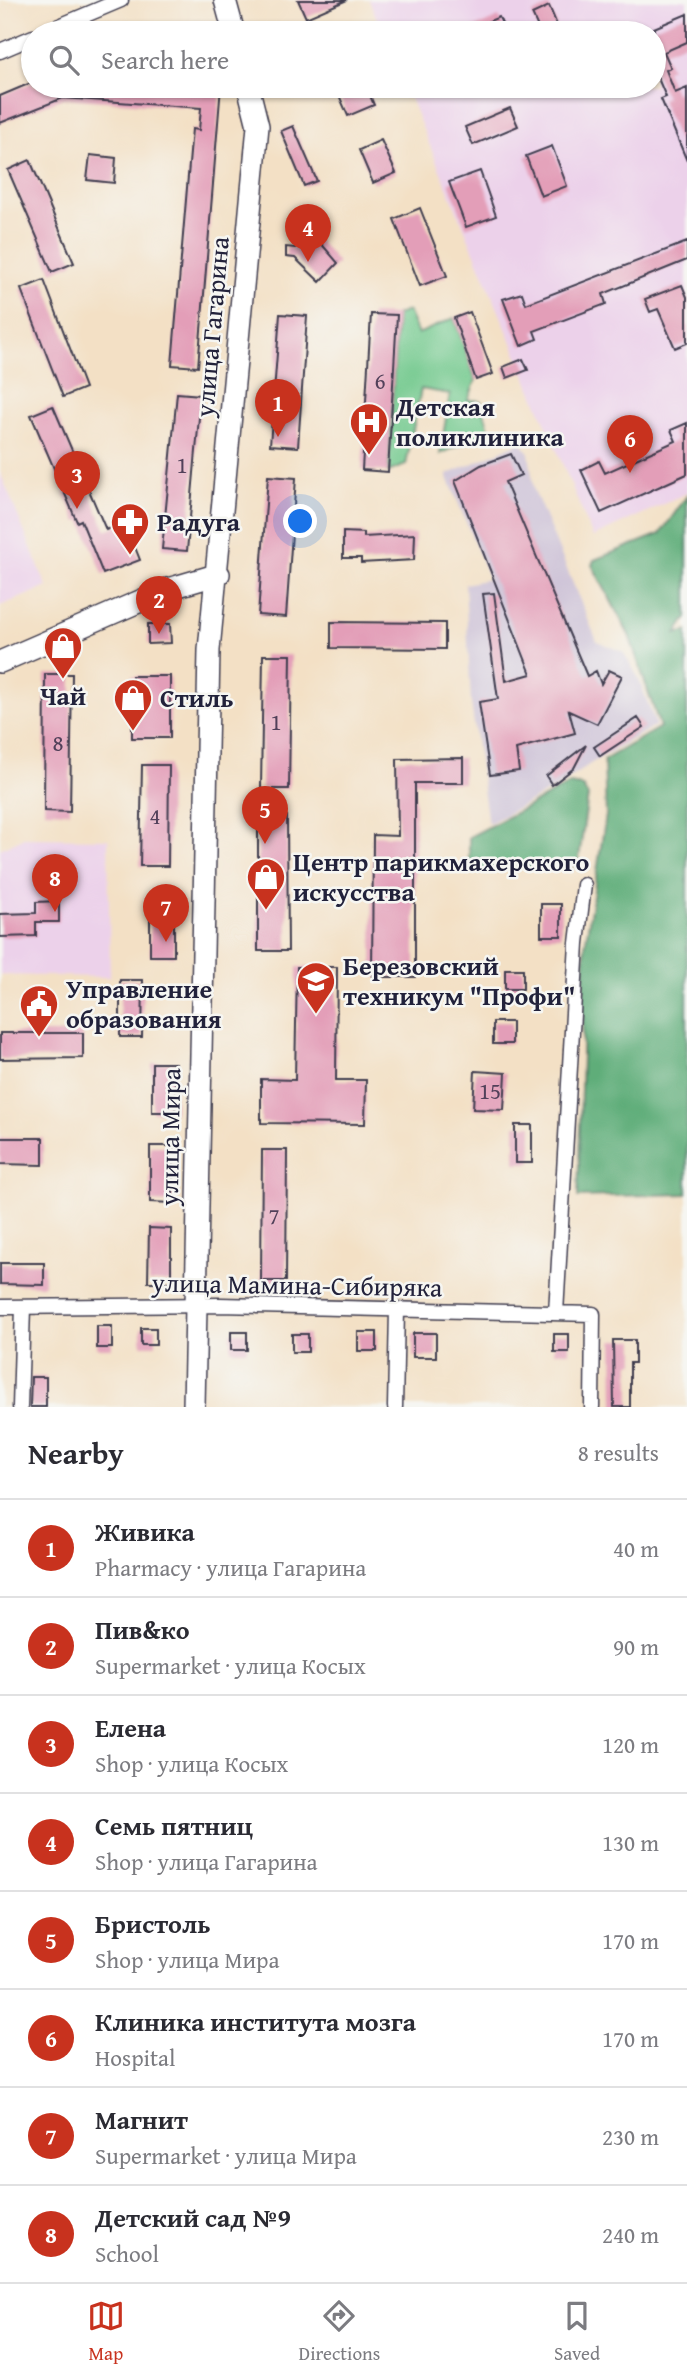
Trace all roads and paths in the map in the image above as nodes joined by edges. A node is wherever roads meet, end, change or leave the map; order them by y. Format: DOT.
graph roads {
  1 [pos="121,0"];
  2 [pos="225,0"];
  3 [pos="71,21"];
  4 [pos="231,21"];
  5 [pos="21,42"];
  6 [pos="0,51"];
  7 [pos="251,98"];
  8 [pos="219,574"];
  9 [pos="0,662"];
  10 [pos="584,885"];
  11 [pos="0,1307"];
  12 [pos="23,1307"];
  13 [pos="195,1307"];
  14 [pos="397,1310"];
  15 [pos="556,1313"];
  16 [pos="20,1407"];
  17 [pos="194,1407"];
  18 [pos="395,1407"];
  19 [pos="592,1407"];
  1 -- 3 [label="street"];
  2 -- 4 [label="street"];
  5 -- 6 [label="street"];
  7 -- 8 [label="street, улица Гагарина"];
  8 -- 9 [label="street"];
  8 -- 13 [label="street, улица Мира"];
  10 -- 15 [label="street"];
  11 -- 12 [label="street, улица Мамина-Сибиряка"];
  12 -- 13 [label="street, улица Мамина-Сибиряка"];
  12 -- 16 [label="street"];
  13 -- 14 [label="street, улица Мамина-Сибиряка"];
  13 -- 17 [label="street, улица Мира"];
  14 -- 15 [label="street, улица Мамина-Сибиряка"];
  14 -- 18 [label="street"];
  15 -- 19 [label="street, улица Мамина-Сибиряка"];
}
